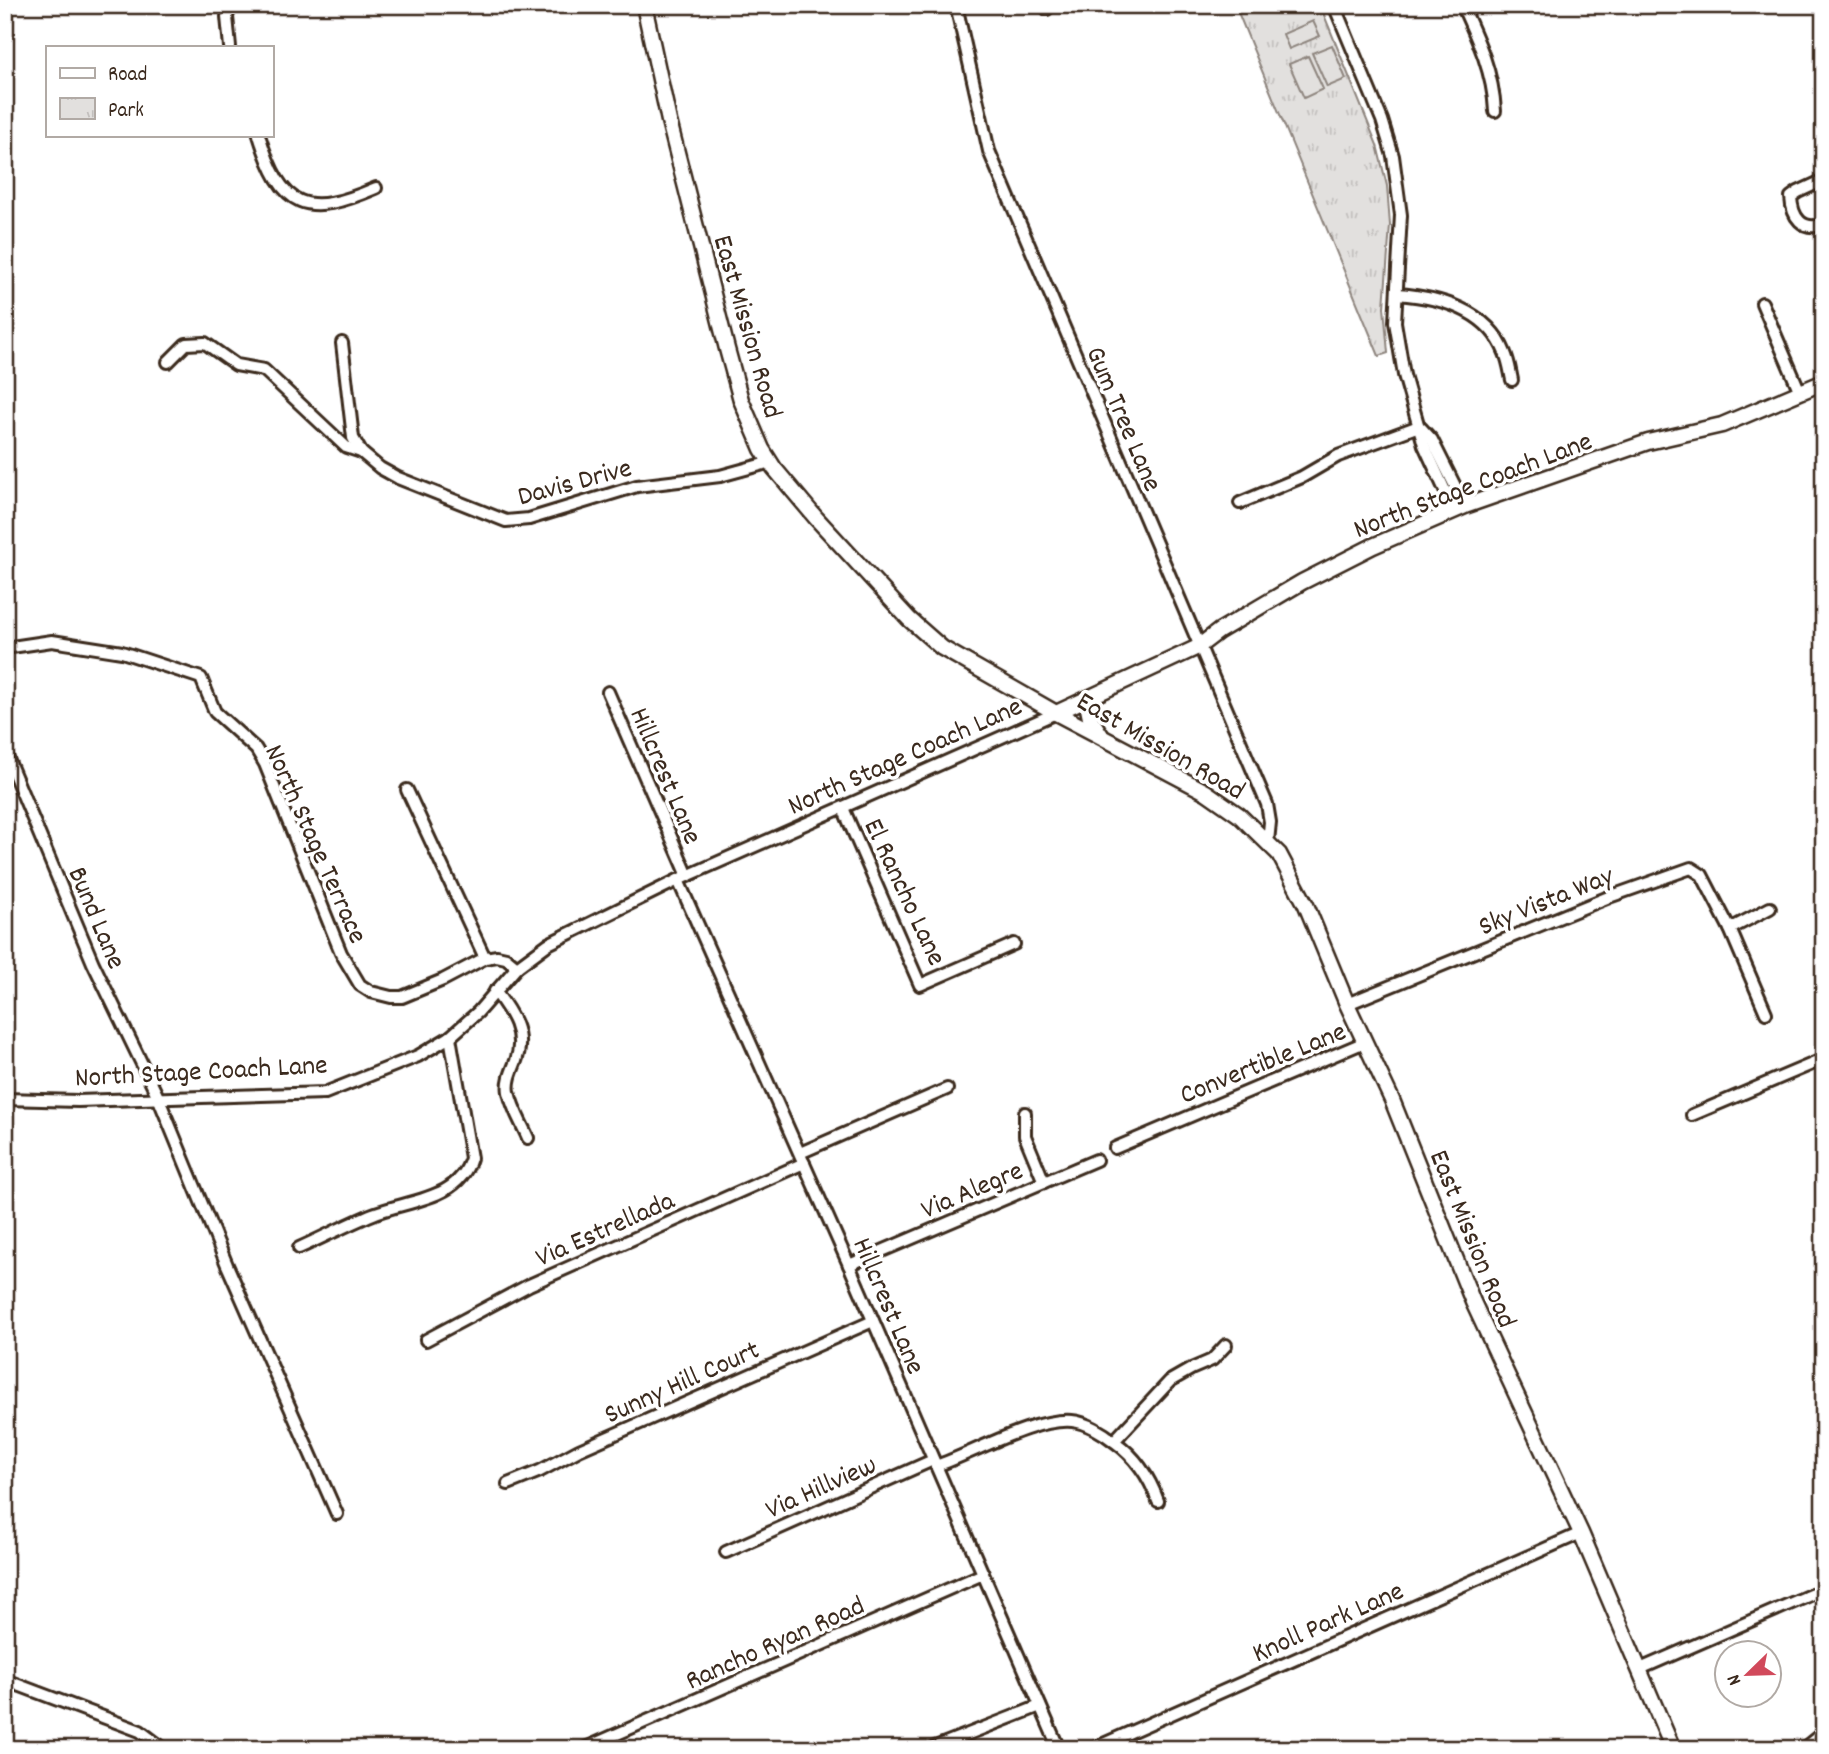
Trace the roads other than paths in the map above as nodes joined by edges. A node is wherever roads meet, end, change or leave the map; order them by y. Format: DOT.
graph roads {
  1 [pos="230,5"];
  2 [pos="644,5"];
  3 [pos="956,5"];
  4 [pos="1334,5"];
  5 [pos="1462,5"];
  6 [pos="229,46"];
  7 [pos="1495,111"];
  8 [pos="259,136"];
  9 [pos="1824,180"];
  10 [pos="376,188"];
  11 [pos="1824,223"];
  12 [pos="1397,293"];
  13 [pos="1762,303"];
  14 [pos="342,342"];
  15 [pos="168,362"];
  16 [pos="1512,380"];
  17 [pos="1824,382"];
  18 [pos="1800,392"];
  19 [pos="1419,426"];
  20 [pos="361,452"];
  21 [pos="771,462"];
  22 [pos="1240,503"];
  23 [pos="1460,508"];
  24 [pos="1198,647"];
  25 [pos="5,648"];
  26 [pos="608,692"];
  27 [pos="1086,699"];
  28 [pos="1056,713"];
  29 [pos="1102,736"];
  30 [pos="5,752"];
  31 [pos="407,790"];
  32 [pos="843,808"];
  33 [pos="1268,842"];
  34 [pos="683,878"];
  35 [pos="1770,908"];
  36 [pos="1730,929"];
  37 [pos="1014,944"];
  38 [pos="485,958"];
  39 [pos="517,967"];
  40 [pos="495,991"];
  41 [pos="1348,1004"];
  42 [pos="1766,1013"];
  43 [pos="450,1037"];
  44 [pos="1365,1042"];
  45 [pos="1824,1059"];
  46 [pos="947,1089"];
  47 [pos="158,1097"];
  48 [pos="5,1099"];
  49 [pos="1025,1113"];
  50 [pos="1692,1115"];
  51 [pos="528,1138"];
  52 [pos="1115,1148"];
  53 [pos="802,1158"];
  54 [pos="1096,1160"];
  55 [pos="1044,1182"];
  56 [pos="299,1248"];
  57 [pos="849,1265"];
  58 [pos="873,1321"];
  59 [pos="426,1340"];
  60 [pos="1227,1345"];
  61 [pos="1114,1441"];
  62 [pos="934,1463"];
  63 [pos="508,1484"];
  64 [pos="1157,1501"];
  65 [pos="337,1514"];
  66 [pos="1581,1533"];
  67 [pos="726,1552"];
  68 [pos="983,1574"];
  69 [pos="1824,1589"];
  70 [pos="1640,1669"];
  71 [pos="5,1680"];
  72 [pos="1040,1706"];
  73 [pos="1824,1732"];
  74 [pos="164,1749"];
  75 [pos="583,1749"];
  76 [pos="930,1749"];
  77 [pos="1059,1749"];
  78 [pos="1092,1749"];
  79 [pos="1674,1749"];
  80 [pos="1803,1749"];
  1 -- 6 [label="street"];
  2 -- 21 [label="main road, East Mission Road"];
  3 -- 24 [label="street, Gum Tree Lane"];
  4 -- 12 [label="street"];
  5 -- 7 [label="street"];
  8 -- 10 [label="street"];
  9 -- 11 [label="street"];
  12 -- 16 [label="street"];
  12 -- 19 [label="street"];
  13 -- 18 [label="street"];
  14 -- 20 [label="street"];
  15 -- 20 [label="street, Davis Drive"];
  17 -- 18 [label="main road, North Stage Coach Lane"];
  18 -- 23 [label="main road, North Stage Coach Lane"];
  19 -- 22 [label="street"];
  19 -- 23 [label="street"];
  20 -- 21 [label="street, Davis Drive"];
  21 -- 28 [label="main road, East Mission Road"];
  23 -- 24 [label="main road, North Stage Coach Lane"];
  24 -- 27 [label="main road, North Stage Coach Lane"];
  24 -- 33 [label="street, Gum Tree Lane"];
  25 -- 38 [label="street, North Stage Terrace"];
  26 -- 34 [label="street, Hillcrest Lane"];
  27 -- 28 [label="main road, North Stage Coach Lane"];
  27 -- 29 [label="main road"];
  28 -- 29 [label="main road, East Mission Road"];
  28 -- 32 [label="street, North Stage Coach Lane"];
  29 -- 33 [label="main road, East Mission Road"];
  30 -- 47 [label="street, Bund Lane"];
  31 -- 38 [label="street"];
  32 -- 34 [label="street, North Stage Coach Lane"];
  32 -- 37 [label="street, El Rancho Lane"];
  33 -- 41 [label="main road, East Mission Road"];
  34 -- 39 [label="street, North Stage Coach Lane"];
  34 -- 53 [label="street, Hillcrest Lane"];
  35 -- 36 [label="street"];
  36 -- 41 [label="street, Sky Vista Way"];
  36 -- 42 [label="street, Sky Vista Way"];
  38 -- 39 [label="street"];
  39 -- 40 [label="street, North Stage Coach Lane"];
  40 -- 43 [label="street, North Stage Coach Lane"];
  40 -- 51 [label="street"];
  41 -- 44 [label="main road, East Mission Road"];
  43 -- 47 [label="street, North Stage Coach Lane"];
  43 -- 56 [label="street"];
  44 -- 52 [label="street, Convertible Lane"];
  44 -- 66 [label="main road, East Mission Road"];
  45 -- 50 [label="street"];
  46 -- 53 [label="street, Via Estrellada"];
  47 -- 48 [label="street, North Stage Coach Lane"];
  47 -- 65 [label="street, Bund Lane"];
  49 -- 55 [label="street, Via Alegre"];
  53 -- 57 [label="street, Hillcrest Lane"];
  53 -- 59 [label="street, Via Estrellada"];
  54 -- 55 [label="street"];
  55 -- 57 [label="street, Via Alegre"];
  57 -- 58 [label="street, Hillcrest Lane"];
  58 -- 62 [label="street, Hillcrest Lane"];
  58 -- 63 [label="street, Sunny Hill Court"];
  60 -- 61 [label="street"];
  61 -- 62 [label="street, Via Hillview"];
  61 -- 64 [label="street, Via Hillview"];
  62 -- 67 [label="street, Via Hillview"];
  62 -- 68 [label="street, Hillcrest Lane"];
  66 -- 70 [label="main road, East Mission Road"];
  66 -- 78 [label="street, Knoll Park Lane"];
  68 -- 72 [label="street, Hillcrest Lane"];
  68 -- 75 [label="street, Rancho Ryan Road"];
  69 -- 70 [label="street"];
  70 -- 79 [label="main road, East Mission Road"];
  71 -- 74 [label="street"];
  72 -- 76 [label="street"];
  72 -- 77 [label="street, Hillcrest Lane"];
  73 -- 80 [label="street"];
}
